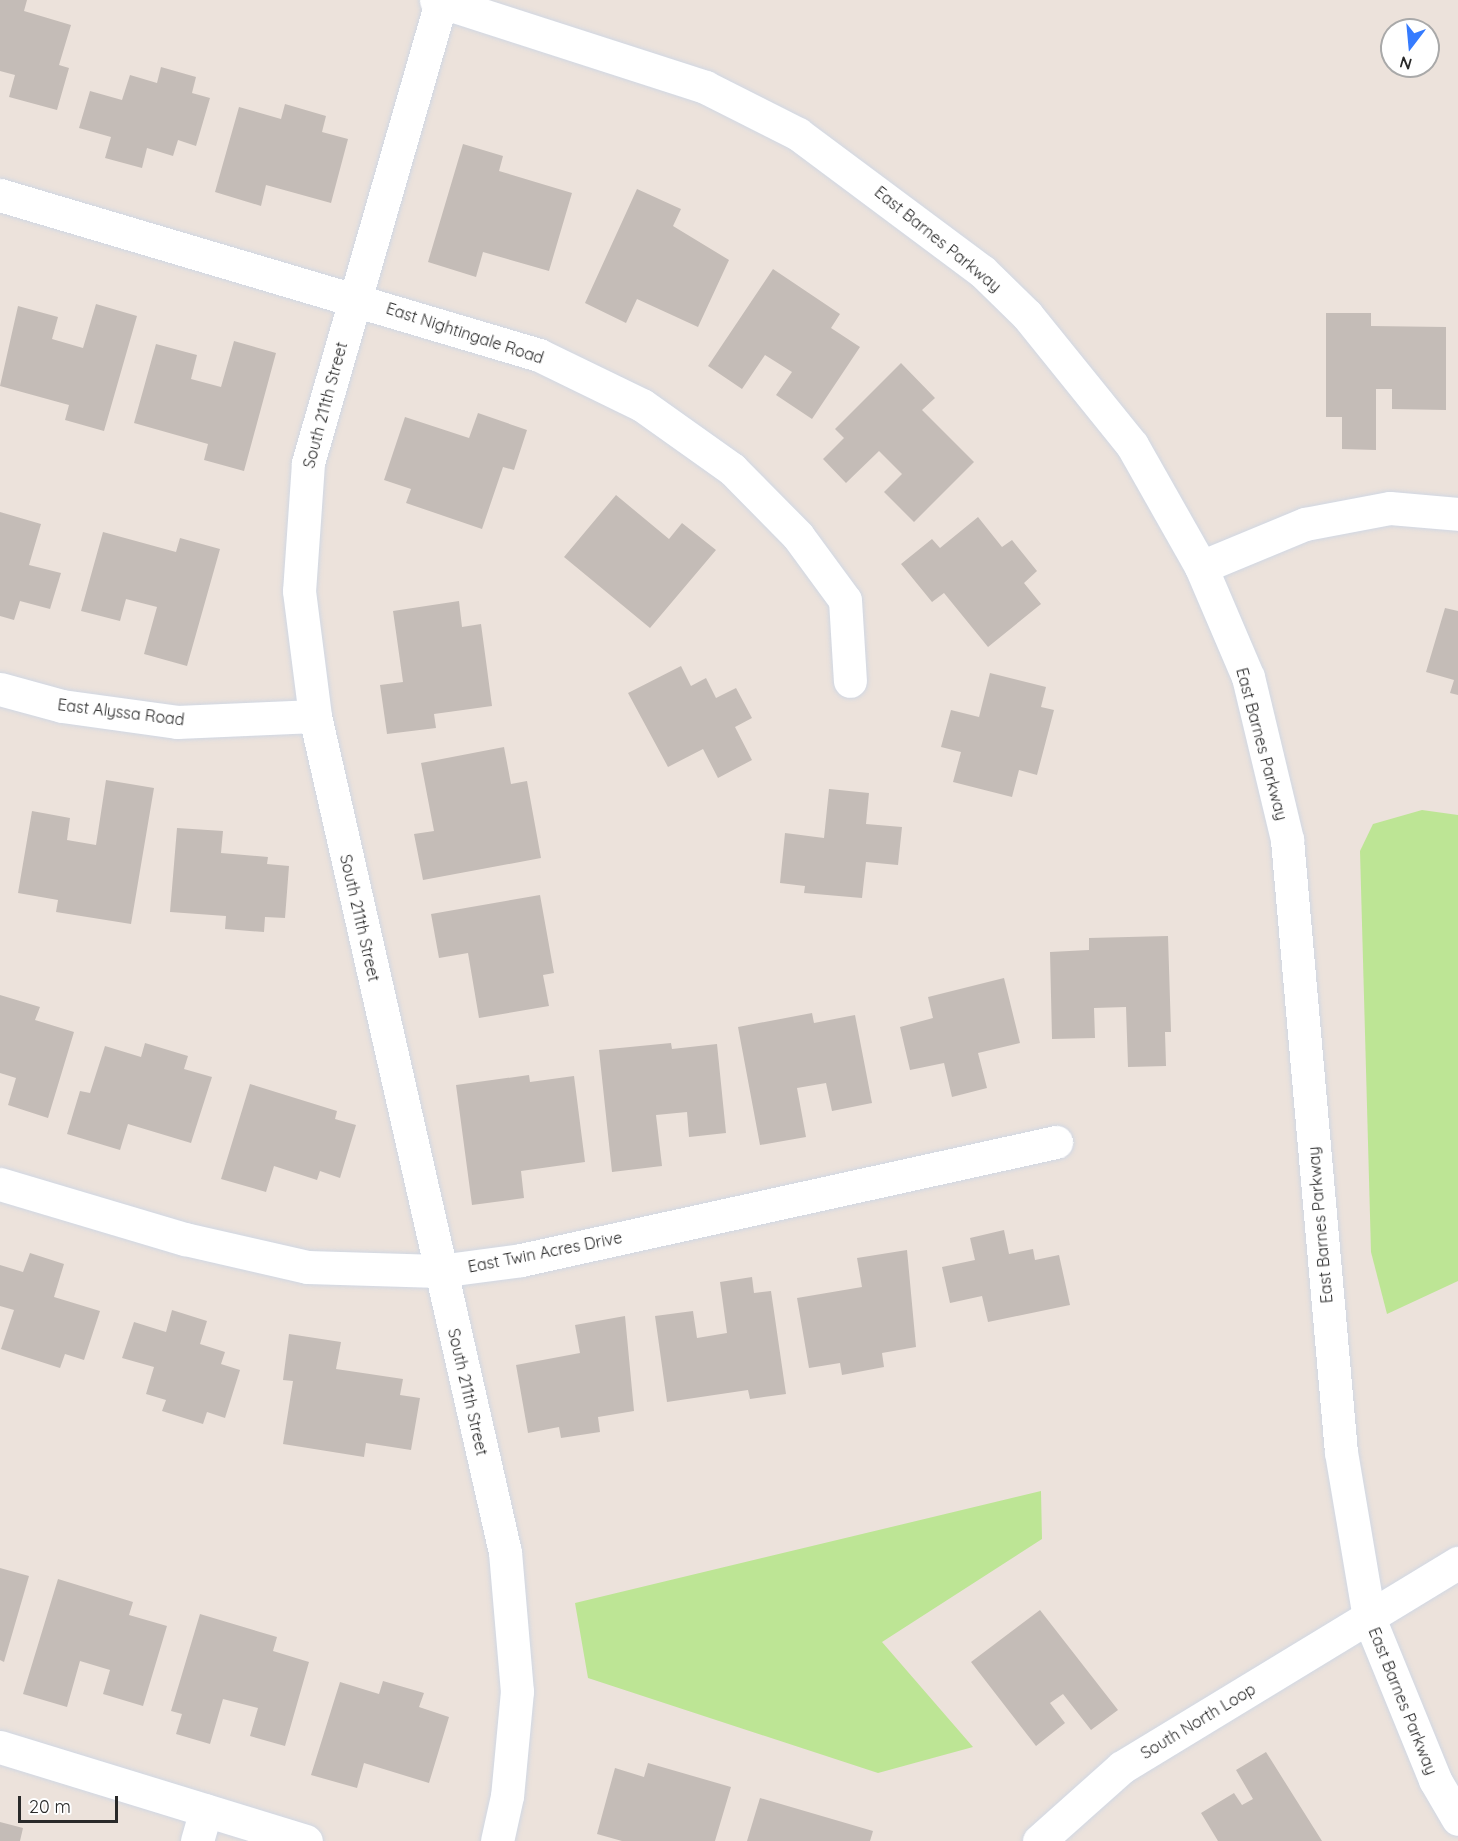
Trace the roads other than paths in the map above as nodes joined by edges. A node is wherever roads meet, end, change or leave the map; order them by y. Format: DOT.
graph roads {
  1 [pos="438,1"];
  2 [pos="0,195"];
  3 [pos="354,298"];
  4 [pos="1458,514"];
  5 [pos="1201,567"];
  6 [pos="850,681"];
  7 [pos="0,689"];
  8 [pos="315,716"];
  9 [pos="1056,1142"];
  10 [pos="0,1184"];
  11 [pos="439,1271"];
  12 [pos="1458,1563"];
  13 [pos="1369,1618"];
  14 [pos="0,1747"];
  15 [pos="1458,1819"];
  16 [pos="201,1826"];
  17 [pos="306,1841"];
  18 [pos="497,1841"];
  19 [pos="1039,1841"];
  1 -- 3 [label="street, South 211th Street"];
  1 -- 5 [label="street, East Barnes Parkway"];
  2 -- 3 [label="street, East Nightingale Road"];
  3 -- 6 [label="street, East Nightingale Road"];
  3 -- 8 [label="street, South 211th Street"];
  4 -- 5 [label="street"];
  5 -- 13 [label="street, East Barnes Parkway"];
  7 -- 8 [label="street, East Alyssa Road"];
  8 -- 11 [label="street, South 211th Street"];
  9 -- 11 [label="street, East Twin Acres Drive"];
  10 -- 11 [label="street, East Twin Acres Drive"];
  11 -- 18 [label="street, South 211th Street"];
  12 -- 13 [label="street, South North Loop"];
  13 -- 15 [label="street, East Barnes Parkway"];
  13 -- 19 [label="street, South North Loop"];
  14 -- 16 [label="street"];
  16 -- 17 [label="street"];
}
